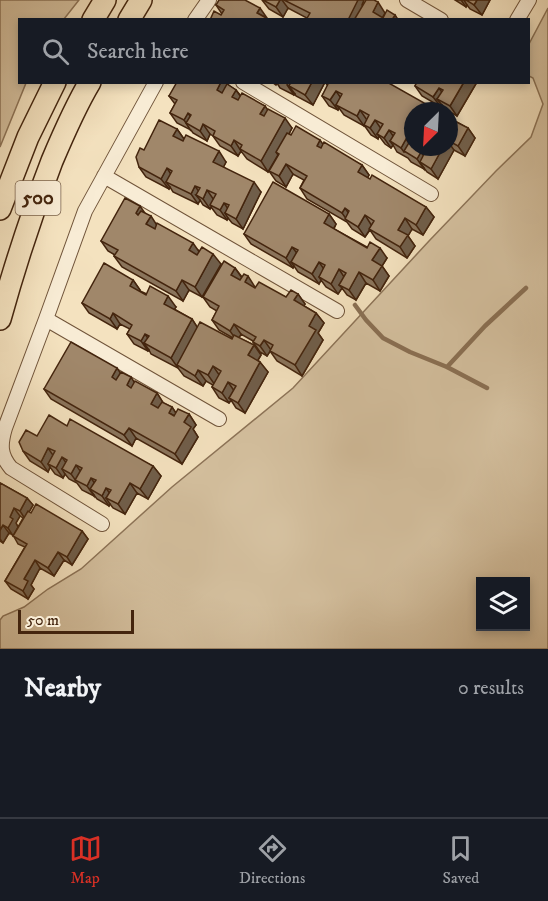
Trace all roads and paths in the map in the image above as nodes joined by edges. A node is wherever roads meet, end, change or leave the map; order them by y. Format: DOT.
graph roads {
  1 [pos="105,0"];
  2 [pos="141,0"];
  3 [pos="209,0"];
  4 [pos="407,0"];
  5 [pos="529,0"];
  6 [pos="94,18"];
  7 [pos="130,18"];
  8 [pos="196,18"];
  9 [pos="438,18"];
  10 [pos="518,18"];
  11 [pos="54,84"];
  12 [pos="89,84"];
  13 [pos="155,84"];
  14 [pos="246,84"];
  15 [pos="104,176"];
  16 [pos="431,194"];
  17 [pos="0,209"];
  18 [pos="337,311"];
  19 [pos="0,319"];
  20 [pos="46,319"];
  21 [pos="219,419"];
  22 [pos="0,447"];
  23 [pos="102,524"];
  1 -- 6 [label="main road"];
  2 -- 7 [label="main road"];
  3 -- 8 [label="street"];
  4 -- 9 [label="street"];
  5 -- 10 [label="street"];
  11 -- 17 [label="main road, 500"];
  12 -- 19 [label="main road, 500"];
  13 -- 15 [label="street"];
  14 -- 16 [label="street"];
  15 -- 18 [label="street"];
  15 -- 20 [label="street"];
  20 -- 21 [label="street"];
  20 -- 22 [label="street"];
  22 -- 23 [label="street"];
}
